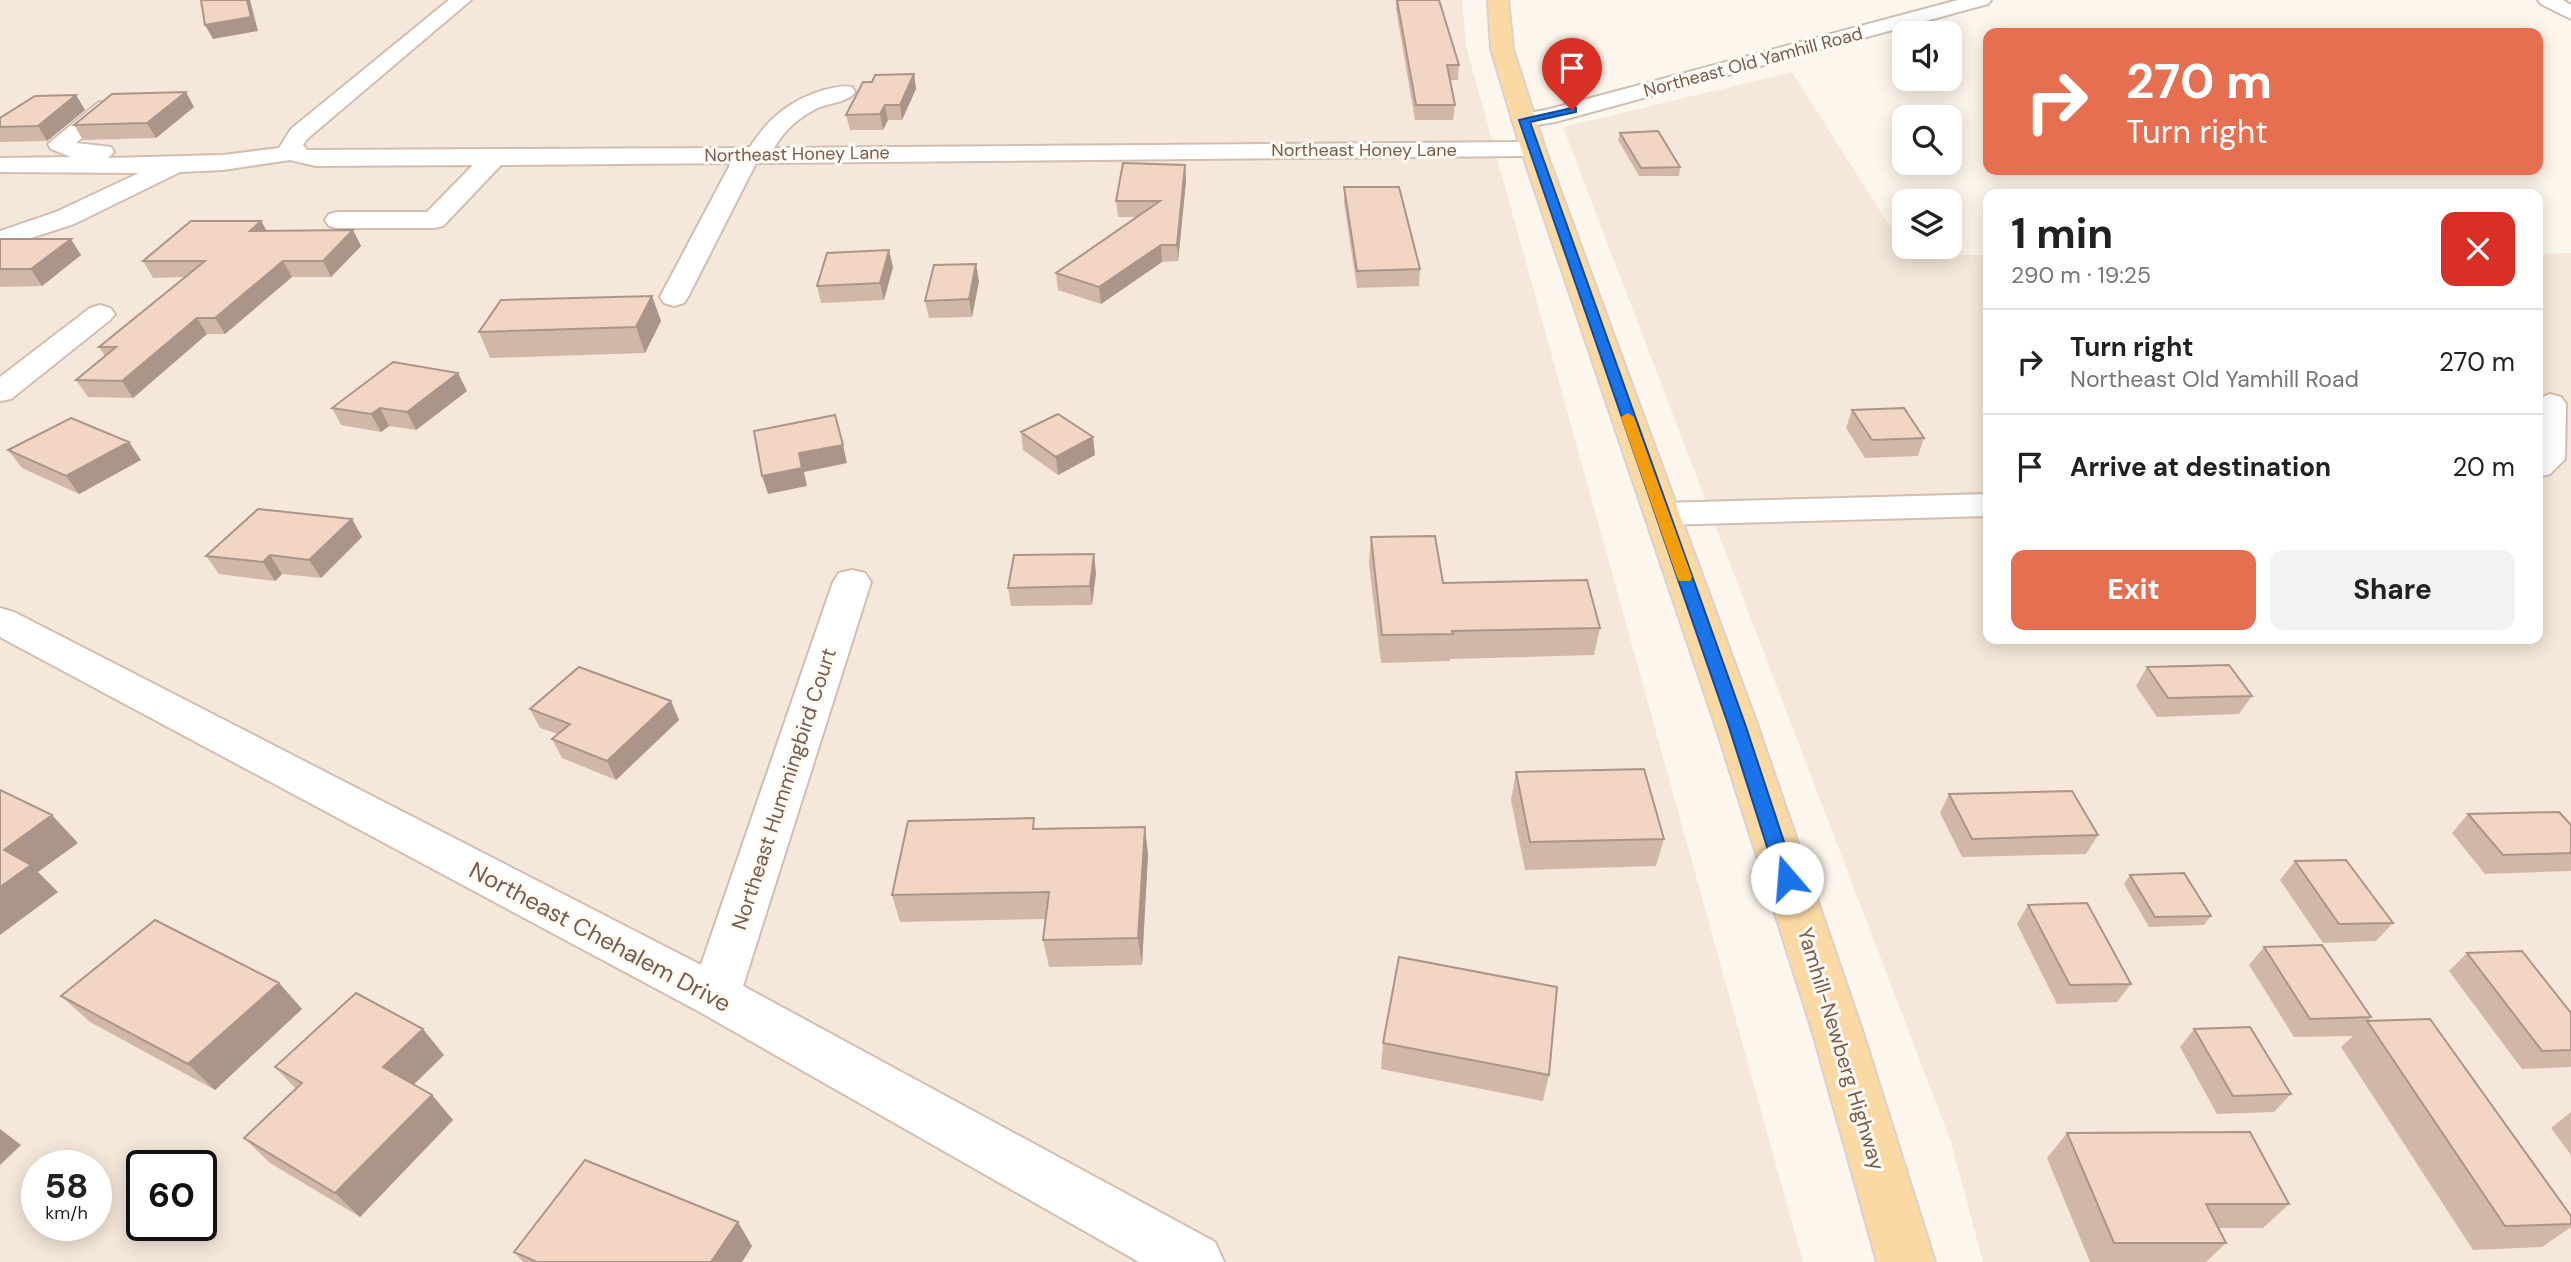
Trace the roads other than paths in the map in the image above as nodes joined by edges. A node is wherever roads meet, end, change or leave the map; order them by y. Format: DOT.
graph roads {
  1 [pos="461,0"];
  2 [pos="1498,0"];
  3 [pos="1980,0"];
  4 [pos="2548,0"];
  5 [pos="2571,13"];
  6 [pos="844,92"];
  7 [pos="107,107"];
  8 [pos="1529,134"];
  9 [pos="294,151"];
  10 [pos="753,154"];
  11 [pos="495,157"];
  12 [pos="179,163"];
  13 [pos="0,165"];
  14 [pos="338,220"];
  15 [pos="1,240"];
  16 [pos="674,297"];
  17 [pos="100,314"];
  18 [pos="0,392"];
  19 [pos="2550,404"];
  20 [pos="2543,463"];
  21 [pos="1983,505"];
  22 [pos="1662,514"];
  23 [pos="852,582"];
  24 [pos="0,621"];
  25 [pos="715,996"];
  26 [pos="1195,1262"];
  27 [pos="1906,1262"];
  1 -- 9 [label="street"];
  2 -- 8 [label="main road, Yamhill-Newberg Highway"];
  3 -- 8 [label="street, Northeast Old Yamhill Road"];
  4 -- 5 [label="street"];
  6 -- 10 [label="street"];
  7 -- 9 [label="street"];
  8 -- 10 [label="street, Northeast Honey Lane"];
  8 -- 22 [label="main road, Yamhill-Newberg Highway"];
  9 -- 11 [label="street, Northeast Honey Lane"];
  9 -- 12 [label="street"];
  10 -- 11 [label="street, Northeast Honey Lane"];
  10 -- 16 [label="street"];
  11 -- 14 [label="street"];
  12 -- 13 [label="street"];
  12 -- 15 [label="street"];
  17 -- 18 [label="street"];
  19 -- 20 [label="street"];
  21 -- 22 [label="street"];
  22 -- 27 [label="main road, Yamhill-Newberg Highway"];
  23 -- 25 [label="street, Northeast Hummingbird Court"];
  24 -- 25 [label="street, Northeast Chehalem Drive"];
  25 -- 26 [label="street, Northeast Chehalem Drive"];
}
